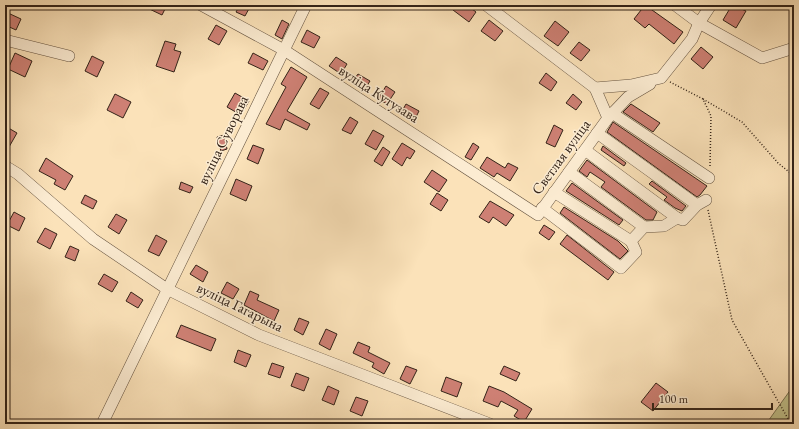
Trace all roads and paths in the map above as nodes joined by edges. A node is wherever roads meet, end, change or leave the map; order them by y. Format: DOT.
graph roads {
  1 [pos="201,5"];
  2 [pos="306,5"];
  3 [pos="486,5"];
  4 [pos="674,5"];
  5 [pos="711,5"];
  6 [pos="699,23"];
  7 [pos="5,40"];
  8 [pos="794,48"];
  9 [pos="284,50"];
  10 [pos="69,56"];
  11 [pos="661,78"];
  12 [pos="596,88"];
  13 [pos="703,99"];
  14 [pos="610,116"];
  15 [pos="597,133"];
  16 [pos="585,150"];
  17 [pos="5,166"];
  18 [pos="569,172"];
  19 [pos="794,176"];
  20 [pos="709,178"];
  21 [pos="554,192"];
  22 [pos="702,203"];
  23 [pos="540,212"];
  24 [pos="677,218"];
  25 [pos="644,227"];
  26 [pos="630,241"];
  27 [pos="167,289"];
  28 [pos="102,424"];
  29 [pos="490,424"];
  30 [pos="791,424"];
  1 -- 9 [label="street, вуліца Кутузава"];
  2 -- 9 [label="street, вуліца Суворава"];
  3 -- 12 [label="street"];
  4 -- 6 [label="street"];
  5 -- 6 [label="street"];
  6 -- 8 [label="street"];
  6 -- 11 [label="street"];
  7 -- 10 [label="street"];
  9 -- 23 [label="street, вуліца Кутузава"];
  9 -- 27 [label="street, вуліца Суворава"];
  11 -- 12 [label="street"];
  11 -- 13 [label="path"];
  11 -- 14 [label="street"];
  12 -- 14 [label="street, Светлая вуліца"];
  13 -- 19 [label="path"];
  13 -- 20 [label="path"];
  14 -- 15 [label="street, Светлая вуліца"];
  14 -- 20 [label="street"];
  15 -- 16 [label="street, Светлая вуліца"];
  15 -- 22 [label="street"];
  16 -- 18 [label="street, Светлая вуліца"];
  16 -- 24 [label="street"];
  17 -- 27 [label="street, вуліца Гагарына"];
  18 -- 21 [label="street, Светлая вуліца"];
  18 -- 25 [label="street"];
  21 -- 23 [label="street, Светлая вуліца"];
  21 -- 26 [label="street"];
  22 -- 24 [label="street"];
  22 -- 30 [label="path"];
  23 -- 26 [label="street, вуліца Кутузава"];
  24 -- 25 [label="street"];
  25 -- 26 [label="street"];
  27 -- 28 [label="street, вуліца Суворава"];
  27 -- 29 [label="street, вуліца Гагарына"];
}
